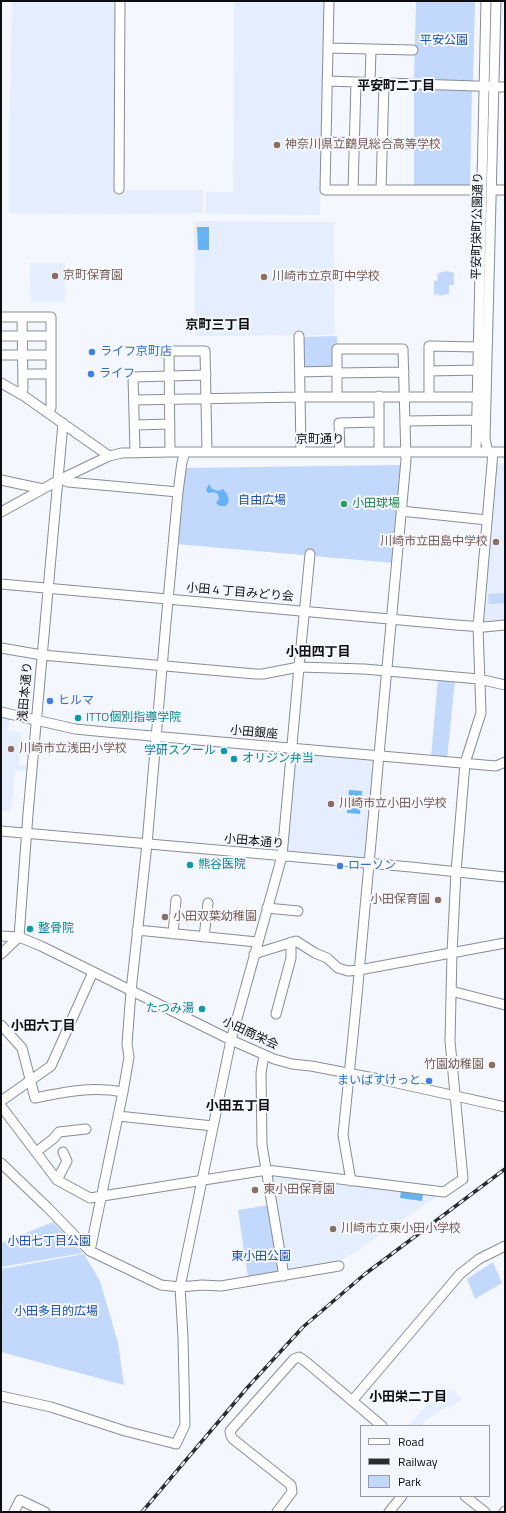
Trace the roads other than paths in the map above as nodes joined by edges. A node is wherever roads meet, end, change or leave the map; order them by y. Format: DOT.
graph roads {
  1 [pos="120,1"];
  2 [pos="329,1"];
  3 [pos="486,1"];
  4 [pos="496,1"];
  5 [pos="328,48"];
  6 [pos="371,50"];
  7 [pos="413,50"];
  8 [pos="327,81"];
  9 [pos="356,82"];
  10 [pos="370,82"];
  11 [pos="384,83"];
  12 [pos="483,85"];
  13 [pos="493,86"];
  14 [pos="505,87"];
  15 [pos="326,142"];
  16 [pos="354,142"];
  17 [pos="382,143"];
  18 [pos="411,144"];
  19 [pos="119,188"];
  20 [pos="353,190"];
  21 [pos="382,190"];
  22 [pos="481,190"];
  23 [pos="491,190"];
  24 [pos="505,190"];
  25 [pos="1,317"];
  26 [pos="22,317"];
  27 [pos="1,336"];
  28 [pos="51,336"];
  29 [pos="299,336"];
  30 [pos="22,337"];
  31 [pos="478,347"];
  32 [pos="1,355"];
  33 [pos="51,355"];
  34 [pos="23,356"];
  35 [pos="478,370"];
  36 [pos="429,371"];
  37 [pos="300,372"];
  38 [pos="337,372"];
  39 [pos="404,372"];
  40 [pos="23,374"];
  41 [pos="51,374"];
  42 [pos="206,375"];
  43 [pos="169,376"];
  44 [pos="1,383"];
  45 [pos="20,394"];
  46 [pos="337,396"];
  47 [pos="379,396"];
  48 [pos="404,396"];
  49 [pos="429,396"];
  50 [pos="300,397"];
  51 [pos="478,397"];
  52 [pos="207,398"];
  53 [pos="169,399"];
  54 [pos="134,400"];
  55 [pos="48,413"];
  56 [pos="477,420"];
  57 [pos="405,421"];
  58 [pos="379,422"];
  59 [pos="63,423"];
  60 [pos="170,424"];
  61 [pos="135,425"];
  62 [pos="135,452"];
  63 [pos="170,452"];
  64 [pos="185,452"];
  65 [pos="207,452"];
  66 [pos="301,452"];
  67 [pos="340,452"];
  68 [pos="379,452"];
  69 [pos="406,452"];
  70 [pos="476,452"];
  71 [pos="490,452"];
  72 [pos="505,452"];
  73 [pos="109,456"];
  74 [pos="1,480"];
  75 [pos="59,480"];
  76 [pos="43,489"];
  77 [pos="178,492"];
  78 [pos="1,504"];
  79 [pos="11,506"];
  80 [pos="401,511"];
  81 [pos="1,512"];
  82 [pos="487,520"];
  83 [pos="310,554"];
  84 [pos="1,584"];
  85 [pos="47,588"];
  86 [pos="168,599"];
  87 [pos="304,611"];
  88 [pos="391,620"];
  89 [pos="505,625"];
  90 [pos="478,627"];
  91 [pos="1,648"];
  92 [pos="42,655"];
  93 [pos="162,666"];
  94 [pos="298,667"];
  95 [pos="386,671"];
  96 [pos="479,679"];
  97 [pos="505,685"];
  98 [pos="1,712"];
  99 [pos="36,720"];
  100 [pos="156,736"];
  101 [pos="292,748"];
  102 [pos="378,755"];
  103 [pos="505,762"];
  104 [pos="465,763"];
  105 [pos="1,831"];
  106 [pos="27,834"];
  107 [pos="147,844"];
  108 [pos="282,856"];
  109 [pos="370,863"];
  110 [pos="456,872"];
  111 [pos="505,877"];
  112 [pos="176,900"];
  113 [pos="208,903"];
  114 [pos="267,908"];
  115 [pos="298,911"];
  116 [pos="138,930"];
  117 [pos="173,934"];
  118 [pos="1,936"];
  119 [pos="19,937"];
  120 [pos="204,937"];
  121 [pos="257,942"];
  122 [pos="291,942"];
  123 [pos="505,943"];
  124 [pos="452,953"];
  125 [pos="1,954"];
  126 [pos="254,954"];
  127 [pos="359,970"];
  128 [pos="92,972"];
  129 [pos="131,990"];
  130 [pos="451,991"];
  131 [pos="505,1005"];
  132 [pos="276,1014"];
  133 [pos="1,1025"];
  134 [pos="231,1040"];
  135 [pos="264,1055"];
  136 [pos="350,1073"];
  137 [pos="31,1081"];
  138 [pos="123,1092"];
  139 [pos="454,1095"];
  140 [pos="1,1101"];
  141 [pos="1,1106"];
  142 [pos="505,1107"];
  143 [pos="118,1116"];
  144 [pos="213,1126"];
  145 [pos="86,1129"];
  146 [pos="36,1152"];
  147 [pos="63,1152"];
  148 [pos="1,1163"];
  149 [pos="267,1170"];
  150 [pos="57,1180"];
  151 [pos="202,1180"];
  152 [pos="351,1181"];
  153 [pos="102,1197"];
  154 [pos="505,1246"];
  155 [pos="90,1251"];
  156 [pos="339,1266"];
  157 [pos="284,1276"];
  158 [pos="180,1287"];
  159 [pos="1,1396"];
  160 [pos="352,1401"];
  161 [pos="381,1425"];
  162 [pos="401,1497"];
  163 [pos="466,1497"];
  164 [pos="14,1512"];
  165 [pos="45,1512"];
  166 [pos="277,1512"];
  167 [pos="389,1512"];
  168 [pos="485,1512"];
  1 -- 19 [label="street"];
  2 -- 5 [label="street"];
  3 -- 12 [label="street, 平安町栄町公園通り"];
  4 -- 13 [label="street, 平安町栄町公園通り"];
  5 -- 6 [label="street"];
  5 -- 8 [label="street"];
  6 -- 7 [label="street"];
  6 -- 10 [label="street"];
  8 -- 9 [label="street"];
  8 -- 15 [label="street"];
  9 -- 10 [label="street"];
  9 -- 16 [label="street"];
  10 -- 11 [label="street"];
  11 -- 12 [label="street"];
  11 -- 17 [label="street"];
  12 -- 13 [label="street"];
  12 -- 22 [label="street, 平安町栄町公園通り"];
  13 -- 14 [label="street"];
  13 -- 23 [label="street, 平安町栄町公園通り"];
  15 -- 16 [label="street"];
  15 -- 20 [label="street"];
  16 -- 17 [label="street"];
  16 -- 20 [label="street"];
  17 -- 18 [label="street"];
  17 -- 21 [label="street"];
  20 -- 21 [label="street"];
  21 -- 22 [label="street"];
  22 -- 31 [label="street, 平安町栄町公園通り"];
  23 -- 24 [label="street"];
  23 -- 71 [label="street, 平安町栄町公園通り"];
  25 -- 26 [label="street"];
  26 -- 28 [label="street"];
  26 -- 30 [label="street"];
  27 -- 30 [label="street"];
  28 -- 30 [label="street"];
  28 -- 33 [label="street"];
  29 -- 37 [label="street"];
  30 -- 34 [label="street"];
  31 -- 35 [label="street, 平安町栄町公園通り"];
  31 -- 36 [label="street"];
  32 -- 34 [label="street"];
  33 -- 34 [label="street"];
  33 -- 41 [label="street"];
  34 -- 40 [label="street"];
  35 -- 36 [label="street"];
  35 -- 51 [label="street, 平安町栄町公園通り"];
  36 -- 49 [label="street"];
  37 -- 38 [label="street"];
  37 -- 50 [label="street"];
  38 -- 39 [label="street"];
  38 -- 39 [label="street"];
  38 -- 46 [label="street"];
  39 -- 48 [label="street"];
  40 -- 41 [label="street"];
  40 -- 45 [label="street"];
  41 -- 55 [label="street"];
  42 -- 43 [label="street"];
  42 -- 43 [label="street"];
  42 -- 52 [label="street"];
  43 -- 53 [label="street"];
  43 -- 54 [label="street"];
  44 -- 45 [label="street"];
  45 -- 55 [label="street"];
  46 -- 47 [label="street"];
  46 -- 50 [label="street"];
  47 -- 48 [label="street"];
  47 -- 58 [label="street"];
  48 -- 49 [label="street"];
  48 -- 57 [label="street"];
  49 -- 51 [label="street"];
  50 -- 52 [label="street"];
  50 -- 66 [label="street"];
  51 -- 56 [label="street, 平安町栄町公園通り"];
  52 -- 53 [label="street"];
  52 -- 65 [label="street"];
  53 -- 54 [label="street"];
  53 -- 60 [label="street"];
  54 -- 61 [label="street"];
  55 -- 59 [label="street"];
  56 -- 57 [label="street"];
  56 -- 70 [label="street, 平安町栄町公園通り"];
  57 -- 69 [label="street"];
  58 -- 67 [label="street"];
  58 -- 68 [label="street"];
  59 -- 73 [label="street"];
  59 -- 75 [label="street, 浅田本通り"];
  60 -- 61 [label="street"];
  60 -- 63 [label="street"];
  61 -- 62 [label="street"];
  62 -- 63 [label="street, 京町通り"];
  62 -- 73 [label="street, 京町通り"];
  63 -- 64 [label="street, 京町通り"];
  64 -- 65 [label="street, 京町通り"];
  64 -- 77 [label="street"];
  65 -- 66 [label="street, 京町通り"];
  66 -- 67 [label="street, 京町通り"];
  67 -- 68 [label="street, 京町通り"];
  68 -- 69 [label="street, 京町通り"];
  69 -- 70 [label="street, 京町通り"];
  69 -- 80 [label="street"];
  70 -- 71 [label="street, 京町通り"];
  71 -- 72 [label="street, 京町通り"];
  71 -- 82 [label="street, 平安町栄町公園通り"];
  73 -- 75 [label="street, 京町通り"];
  74 -- 76 [label="street"];
  75 -- 76 [label="street, 京町通り"];
  75 -- 77 [label="street"];
  75 -- 85 [label="street, 浅田本通り"];
  76 -- 79 [label="street, 京町通り"];
  77 -- 86 [label="street"];
  78 -- 79 [label="street"];
  79 -- 81 [label="street, 京町通り"];
  80 -- 82 [label="street"];
  80 -- 88 [label="street"];
  82 -- 90 [label="street, 平安町栄町公園通り"];
  83 -- 87 [label="street"];
  84 -- 85 [label="street, 小田 4 丁目みどり会"];
  85 -- 86 [label="street, 小田 4 丁目みどり会"];
  85 -- 92 [label="street, 浅田本通り"];
  86 -- 87 [label="street, 小田 4 丁目みどり会"];
  86 -- 93 [label="street"];
  87 -- 88 [label="street, 小田 4 丁目みどり会"];
  87 -- 94 [label="street"];
  88 -- 90 [label="street, 小田 4 丁目みどり会"];
  88 -- 95 [label="street"];
  89 -- 90 [label="street, 小田 4 丁目みどり会"];
  90 -- 96 [label="street, 平安町栄町公園通り"];
  91 -- 92 [label="street"];
  92 -- 93 [label="street"];
  92 -- 99 [label="street, 浅田本通り"];
  93 -- 94 [label="street"];
  93 -- 100 [label="street"];
  94 -- 95 [label="street"];
  94 -- 101 [label="street"];
  95 -- 96 [label="street"];
  95 -- 102 [label="street"];
  96 -- 97 [label="street"];
  96 -- 104 [label="street, 平安町栄町公園通り"];
  98 -- 99 [label="street, 小田銀座"];
  99 -- 100 [label="street, 小田銀座"];
  99 -- 106 [label="street, 浅田本通り"];
  100 -- 101 [label="street, 小田銀座"];
  100 -- 107 [label="street"];
  101 -- 102 [label="street, 小田銀座"];
  101 -- 108 [label="street"];
  102 -- 104 [label="street, 小田銀座"];
  102 -- 109 [label="street"];
  103 -- 104 [label="street, 小田銀座"];
  104 -- 110 [label="street, 平安町栄町公園通り"];
  105 -- 106 [label="street, 小田本通り"];
  106 -- 107 [label="street, 小田本通り"];
  106 -- 119 [label="street, 浅田本通り"];
  107 -- 108 [label="street, 小田本通り"];
  107 -- 116 [label="street"];
  108 -- 109 [label="street, 小田本通り"];
  108 -- 114 [label="street"];
  109 -- 110 [label="street, 小田本通り"];
  109 -- 127 [label="street"];
  110 -- 111 [label="street, 小田本通り"];
  110 -- 124 [label="street, 平安町栄町公園通り"];
  112 -- 117 [label="street"];
  113 -- 120 [label="street"];
  114 -- 115 [label="street"];
  114 -- 121 [label="street"];
  116 -- 117 [label="street"];
  116 -- 129 [label="street"];
  117 -- 120 [label="street"];
  118 -- 119 [label="street, 小田商栄会"];
  119 -- 125 [label="street"];
  119 -- 128 [label="street, 小田商栄会"];
  120 -- 121 [label="street"];
  121 -- 126 [label="street"];
  122 -- 126 [label="street"];
  122 -- 127 [label="street"];
  122 -- 132 [label="street"];
  123 -- 124 [label="street"];
  124 -- 127 [label="street"];
  124 -- 130 [label="street, 平安町栄町公園通り"];
  126 -- 134 [label="street"];
  127 -- 136 [label="street"];
  128 -- 129 [label="street, 小田商栄会"];
  128 -- 137 [label="street"];
  129 -- 134 [label="street, 小田商栄会"];
  129 -- 138 [label="street"];
  130 -- 131 [label="street"];
  130 -- 139 [label="street, 平安町栄町公園通り"];
  133 -- 137 [label="street"];
  134 -- 135 [label="street, 小田商栄会"];
  134 -- 144 [label="street"];
  135 -- 136 [label="street, 小田商栄会"];
  135 -- 149 [label="street"];
  136 -- 139 [label="street, 小田商栄会"];
  136 -- 152 [label="street"];
  137 -- 138 [label="street"];
  137 -- 140 [label="street"];
  138 -- 143 [label="street"];
  139 -- 142 [label="street, 小田商栄会"];
  139 -- 152 [label="street, 平安町栄町公園通り"];
  141 -- 146 [label="street"];
  143 -- 144 [label="street"];
  143 -- 153 [label="street"];
  144 -- 151 [label="street"];
  145 -- 146 [label="street"];
  146 -- 150 [label="street"];
  147 -- 150 [label="street"];
  148 -- 155 [label="street"];
  149 -- 151 [label="street"];
  149 -- 152 [label="street"];
  149 -- 157 [label="street"];
  150 -- 153 [label="street"];
  151 -- 153 [label="street"];
  151 -- 158 [label="street"];
  153 -- 155 [label="street"];
  154 -- 160 [label="street"];
  155 -- 158 [label="street"];
  156 -- 157 [label="street"];
  157 -- 158 [label="street"];
  158 -- 159 [label="street"];
  160 -- 161 [label="street"];
  160 -- 166 [label="street"];
  162 -- 167 [label="street"];
  163 -- 168 [label="street"];
  164 -- 165 [label="street"];
}
